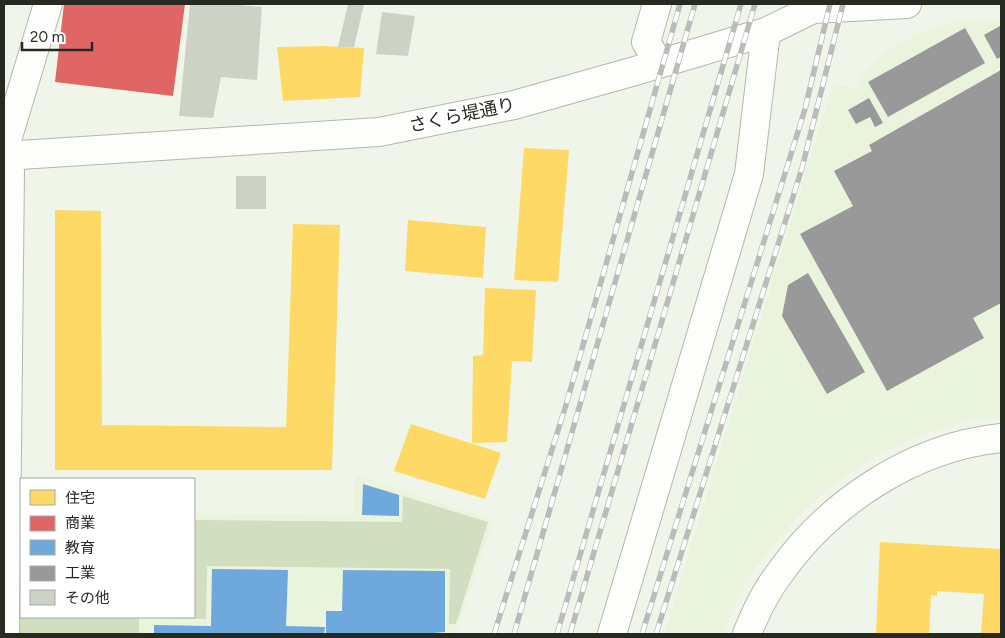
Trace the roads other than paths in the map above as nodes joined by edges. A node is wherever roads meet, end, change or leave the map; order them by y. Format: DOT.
graph roads {
  1 [pos="48,4"];
  2 [pos="657,4"];
  3 [pos="907,4"];
  4 [pos="766,32"];
  5 [pos="659,64"];
  6 [pos="7,156"];
  7 [pos="5,435"];
  8 [pos="1001,438"];
  9 [pos="5,523"];
  10 [pos="4,598"];
  11 [pos="5,634"];
  12 [pos="612,634"];
  13 [pos="747,634"];
  1 -- 6 [label="street"];
  2 -- 5 [label="street"];
  3 -- 4 [label="street, さくら堤通り"];
  4 -- 5 [label="street, さくら堤通り"];
  4 -- 12 [label="street"];
  5 -- 6 [label="street, さくら堤通り"];
  6 -- 7 [label="street"];
  7 -- 9 [label="street"];
  8 -- 13 [label="street"];
  9 -- 10 [label="street"];
  10 -- 11 [label="street"];
}
